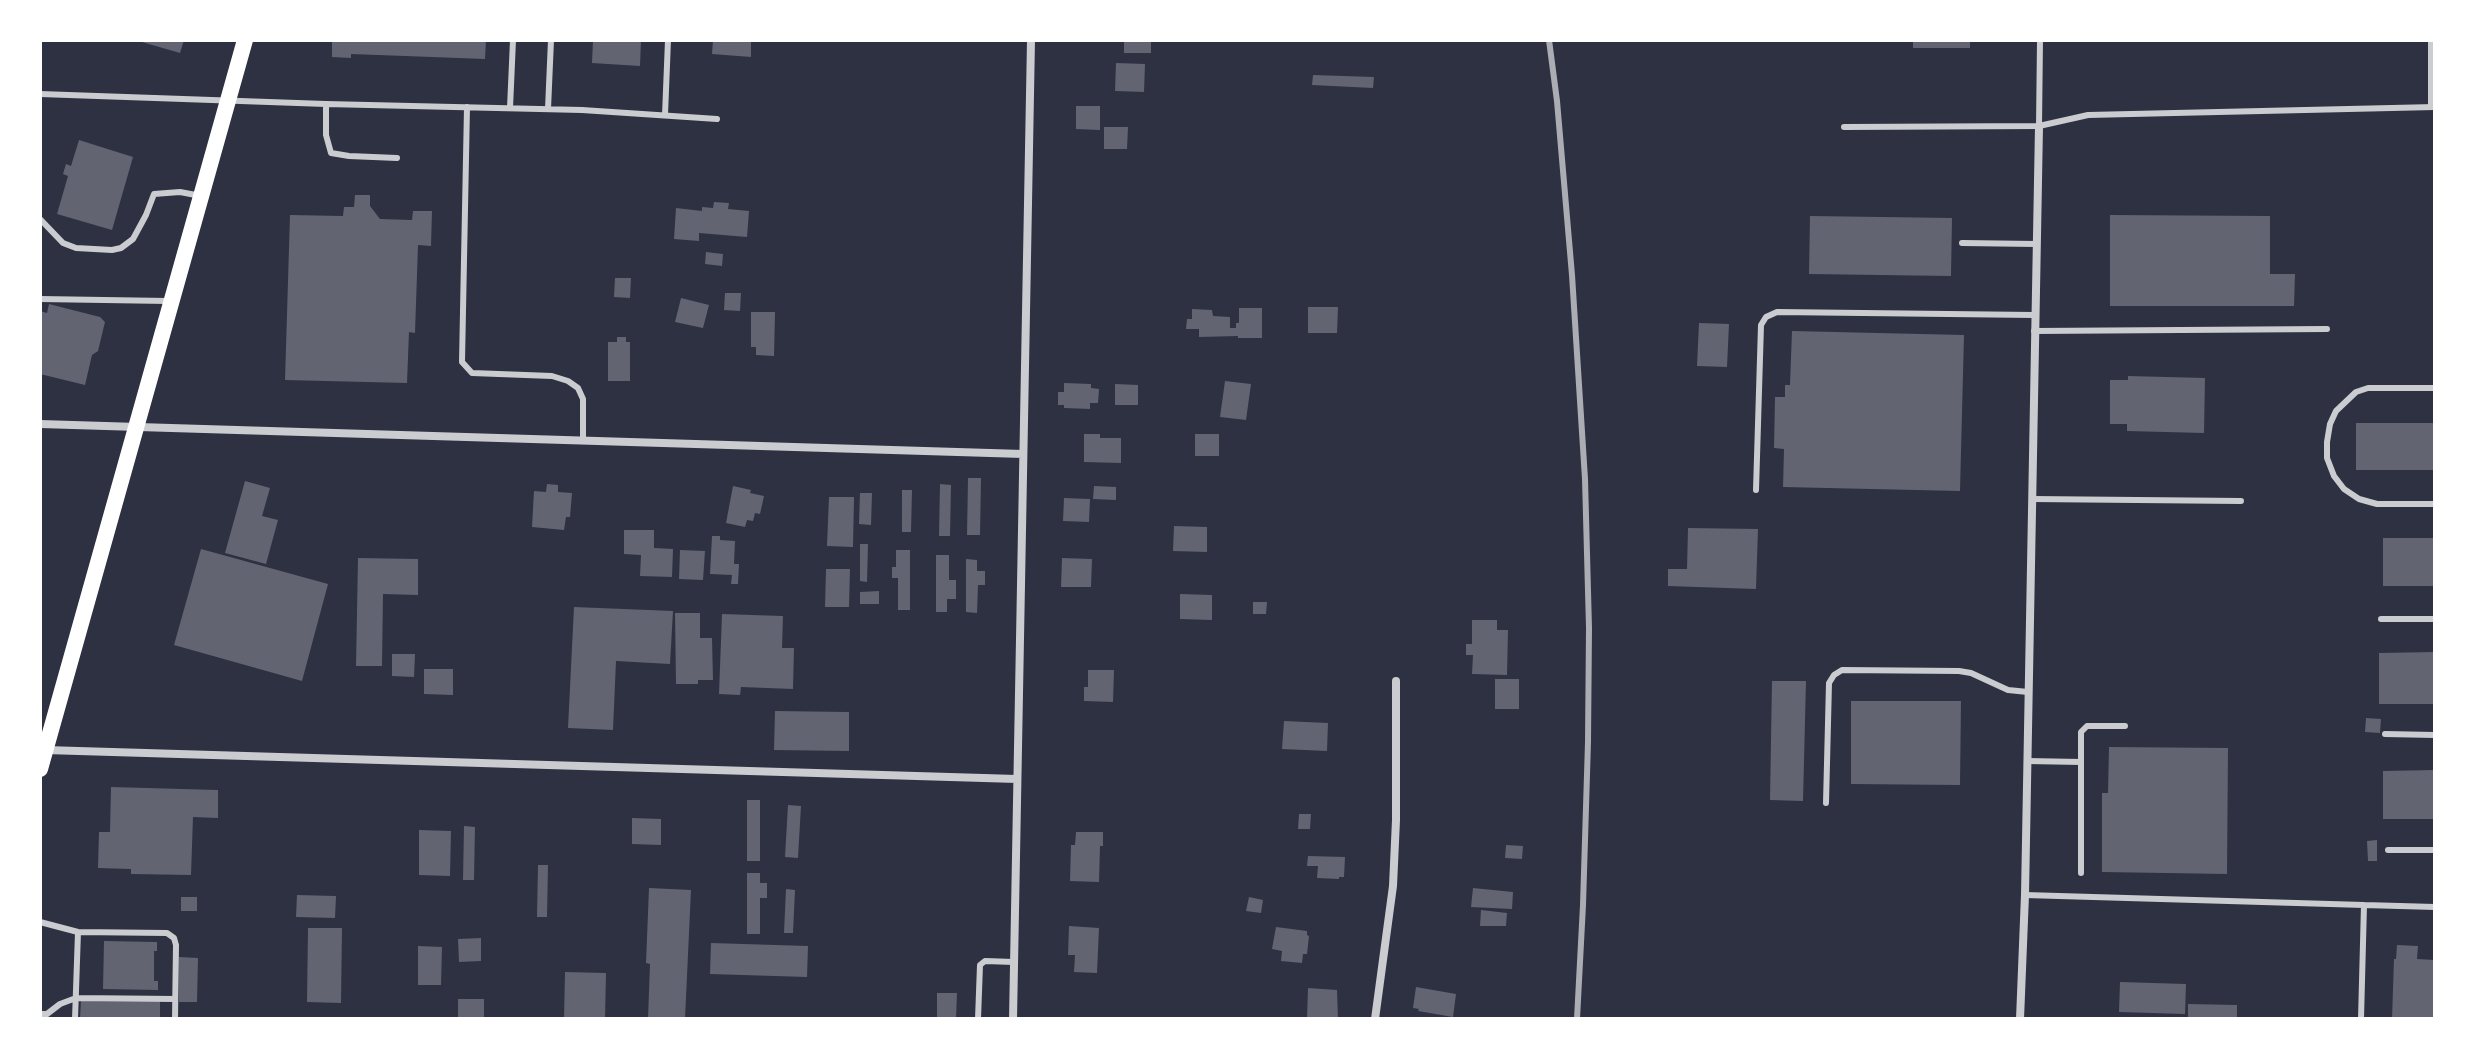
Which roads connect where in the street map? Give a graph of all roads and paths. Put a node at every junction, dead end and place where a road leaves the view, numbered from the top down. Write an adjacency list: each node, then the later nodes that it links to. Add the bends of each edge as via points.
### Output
1 (245, 40): 9 (main road)
2 (513, 40): 13 (lane)
3 (551, 40): 14 (lane)
4 (668, 40): 15 (lane)
5 (1031, 40): 33 (street)
6 (2040, 40): 17 (lane)
7 (2431, 40): 12 (lane)
8 (40, 94): 9 (lane)
9 (227, 101): 10 (lane); 20 (main road)
10 (326, 104): 11 (lane); 19 (lane, via 331,153)
11 (467, 107): 13 (lane); 32 (lane, via 462,362 472,373 568,381 583,399)
12 (2433, 107): 17 (lane, via 2101,115)
13 (510, 108): 14 (lane)
14 (548, 109): 15 (lane)
15 (665, 115): 16 (lane)
16 (717, 119)
17 (2039, 126): 18 (lane); 23 (street)
18 (1844, 127)
19 (397, 158)
20 (201, 196): 21 (lane, via 154,194 133,239 112,250 63,243); 25 (main road)
21 (40, 219)
22 (1962, 243): 23 (lane)
23 (2036, 244): 26 (street)
24 (40, 299): 25 (lane)
25 (171, 301): 31 (main road)
26 (2034, 315): 28 (street); 34 (lane, via 1777,312 1766,317 1761,325)
27 (2327, 329): 28 (lane)
28 (2034, 331): 35 (street)
29 (2435, 388): 37 (lane, via 2356,392 2330,424 2327,458 2344,489 2359,499)
30 (40, 424): 31 (street)
31 (136, 427): 32 (street); 45 (main road)
32 (583, 440): 33 (street)
33 (1023, 454): 49 (street)
34 (1756, 490)
35 (2032, 499): 36 (lane); 41 (street)
36 (2241, 501)
37 (2435, 504)
38 (2381, 619): 39 (lane)
39 (2435, 619)
40 (1396, 681): 67 (street, via 1393,886)
41 (2028, 692): 46 (street); 50 (lane, via 1959,671 1842,670 1829,683)
42 (2125, 726): 47 (lane, via 2083,728)
43 (2385, 734): 44 (lane)
44 (2435, 735)
45 (43, 750): 48 (main road); 49 (street)
46 (2027, 761): 47 (lane); 54 (street)
47 (2081, 762): 53 (lane)
48 (40, 769)
49 (1017, 779): 59 (street)
50 (1826, 803)
51 (2388, 850): 52 (lane)
52 (2435, 850)
53 (2081, 873)
54 (2025, 895): 55 (lane); 68 (street)
55 (2364, 905): 56 (lane); 69 (lane)
56 (2435, 907)
57 (40, 922): 58 (lane)
58 (78, 932): 60 (lane); 61 (lane, via 167,933 176,945)
59 (1014, 962): 65 (lane, via 980,965); 66 (street)
60 (76, 998): 61 (lane); 62 (lane); 63 (lane)
61 (175, 999): 64 (lane)
62 (40, 1014)
63 (75, 1019)
64 (175, 1019)
65 (978, 1019)
66 (1013, 1019)
67 (1375, 1019)
68 (2020, 1019)
69 (2361, 1019)

